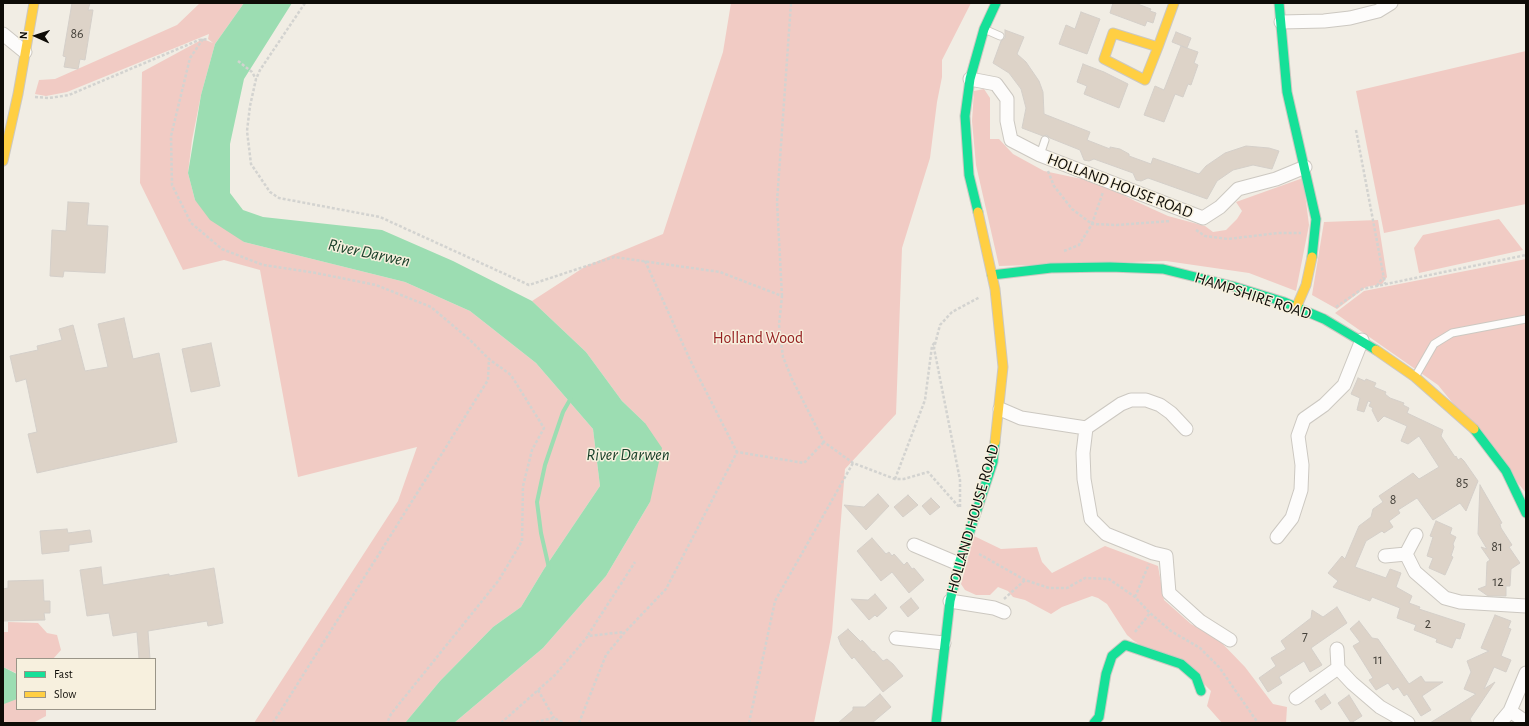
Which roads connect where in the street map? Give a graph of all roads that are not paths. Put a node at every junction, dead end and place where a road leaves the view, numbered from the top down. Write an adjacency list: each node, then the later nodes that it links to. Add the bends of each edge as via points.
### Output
1 (34, 3): 11 (street)
2 (996, 3): 7 (street, HOLLAND HOUSE ROAD)
3 (1174, 3): 10 (street)
4 (1279, 3): 6 (street)
5 (1391, 3): 6 (street, via 1378,11 1350,18)
6 (1281, 22): 16 (street, via 1287,92)
7 (984, 29): 9 (lane); 12 (street, HOLLAND HOUSE ROAD)
8 (3, 34): 11 (street)
9 (1000, 36)
10 (1158, 47): 10 (street, via 1145,80 1104,59 1113,33)
11 (25, 52): 15 (street)
12 (970, 79): 14 (street, HOLLAND HOUSE ROAD, via 996,84 1007,99 1007,121 1011,140); 17 (street, HOLLAND HOUSE ROAD, via 966,116 969,175)
13 (1045, 140): 14 (lane)
14 (1040, 155): 16 (street, HOLLAND HOUSE ROAD, via 1203,218 1238,189 1276,180)
15 (3, 161)
16 (1305, 167): 18 (street, via 1315,212 1315,234 1306,285)
17 (992, 275): 18 (street, HAMPSHIRE ROAD, via 1110,266 1163,269 1232,286); 22 (street, HOLLAND HOUSE ROAD, via 1003,367)
18 (1296, 308): 20 (street, HAMPSHIRE ROAD, via 1324,318)
19 (1526, 319): 21 (lane, via 1452,333 1434,344)
20 (1362, 340): 21 (street, HAMPSHIRE ROAD); 28 (street, via 1344,385 1324,405 1304,419 1298,436 1302,465 1301,490 1292,518)
21 (1415, 377): 25 (street, HAMPSHIRE ROAD, via 1472,428)
22 (1000, 409): 23 (street, via 1021,418); 32 (street, HOLLAND HOUSE ROAD, via 993,462)
23 (1086, 428): 24 (street, via 1121,404 1131,400 1146,400 1160,405); 37 (street, via 1083,453 1084,479 1091,519 1106,534 1153,554 1166,556 1169,593 1200,621)
24 (1186, 429)
25 (1522, 493): 26 (street, HAMPSHIRE ROAD)
26 (1526, 513)
27 (1416, 535): 30 (street)
28 (1277, 537)
29 (914, 545): 32 (street)
30 (1406, 554): 31 (street); 34 (street, via 1416,572 1446,598 1460,602)
31 (1385, 556)
32 (959, 564): 33 (street, HOLLAND HOUSE ROAD)
33 (950, 601): 35 (street); 38 (street, HOLLAND HOUSE ROAD)
34 (1526, 606)
35 (999, 610)
36 (896, 638): 38 (street)
37 (1230, 640)
38 (944, 644): 46 (street, HOLLAND HOUSE ROAD)
39 (1336, 650): 40 (street)
40 (1338, 668): 43 (street); 48 (street, via 1352,684 1380,707)
41 (1526, 673): 44 (street)
42 (1201, 691): 47 (street, via 1196,677 1182,664 1125,645 1112,656 1106,674 1099,717)
43 (1296, 698)
44 (1510, 711): 45 (street); 49 (street)
45 (1526, 722)
46 (936, 723)
47 (1094, 723)
48 (1408, 723)
49 (1500, 723)

